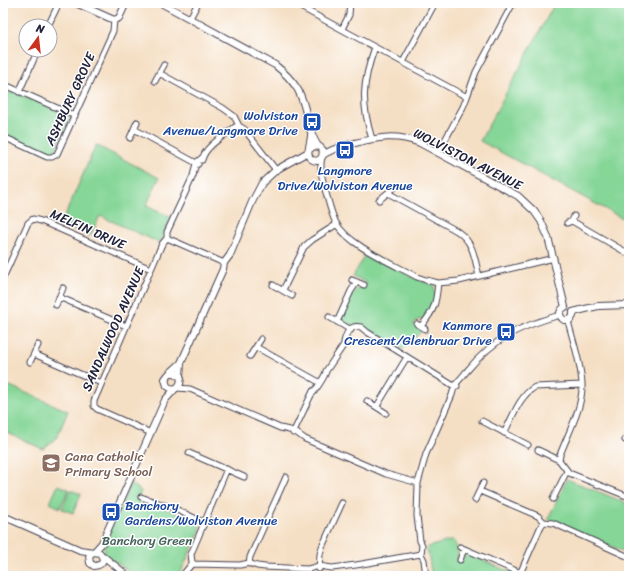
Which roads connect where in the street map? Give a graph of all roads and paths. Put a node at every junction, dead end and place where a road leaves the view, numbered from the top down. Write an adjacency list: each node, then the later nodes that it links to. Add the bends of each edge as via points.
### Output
1 (59, 3): 10 (street)
2 (76, 3): 12 (street)
3 (126, 3): 12 (street, via 119,18)
4 (161, 3): 11 (street)
5 (198, 3): 11 (street)
6 (294, 3): 13 (street)
7 (350, 3): 13 (street, via 349,15)
8 (435, 3): 16 (street)
9 (513, 3): 22 (street, via 476,72)
10 (52, 18)
11 (190, 18): 27 (street, via 284,72 298,91)
12 (114, 20): 23 (street, ASHBURY GROVE, via 113,31)
13 (342, 29): 14 (street)
14 (375, 47): 16 (street); 30 (street, via 368,68 364,100)
15 (34, 58): 21 (street)
16 (403, 62): 22 (street)
17 (164, 65): 18 (street)
18 (159, 73): 19 (street); 25 (street, via 223,108 234,116)
19 (155, 81)
20 (3, 84): 21 (street)
21 (19, 92): 23 (street)
22 (467, 97): 34 (street)
23 (75, 116): 29 (street, ASHBURY GROVE, via 57,154 52,157)
24 (137, 122): 26 (street)
25 (239, 126): 38 (street, SANDALWOOD AVENUE, via 213,144); 39 (street)
26 (134, 130): 28 (street); 38 (street)
27 (311, 134): 31 (street); 33 (street)
28 (130, 138)
29 (3, 139)
30 (372, 139): 32 (street, WOLVISTON AVENUE); 34 (street, WOLVISTON AVENUE, via 408,139)
31 (319, 146): 32 (street, WOLVISTON AVENUE); 33 (street, via 314,146); 35 (street, via 323,150)
32 (335, 148): 35 (street, WOLVISTON AVENUE)
33 (309, 151): 36 (street); 37 (street, via 308,156)
34 (438, 153): 48 (street, WOLVISTON AVENUE, via 526,202 538,215)
35 (323, 156): 37 (street, via 317,161); 40 (street)
36 (297, 158): 37 (street); 39 (street)
37 (312, 160): 40 (street)
38 (197, 164): 46 (street, SANDALWOOD AVENUE, via 197,170 170,227)
39 (276, 170): 49 (street, via 257,190 228,258)
40 (321, 172): 45 (street)
41 (395, 187): 42 (street)
42 (388, 193): 43 (street); 51 (street, via 466,237)
43 (379, 200)
44 (574, 216): 47 (street, via 569,222)
45 (336, 224): 53 (street, via 346,236 365,249 418,277); 57 (street, via 304,247)
46 (168, 238): 49 (street); 50 (street, SANDALWOOD AVENUE, via 163,242)
47 (629, 254)
48 (554, 258): 51 (street); 62 (street, WOLVISTON AVENUE)
49 (223, 262): 78 (street, via 223,269)
50 (151, 269): 52 (street, MELFIN DRIVE, via 33,219 28,222); 68 (street, SANDALWOOD AVENUE)
51 (479, 276): 53 (street)
52 (3, 278)
53 (438, 283): 69 (street, via 435,307)
54 (274, 285): 57 (street)
55 (364, 285): 67 (street, via 355,281)
56 (63, 288): 59 (street)
57 (283, 290): 58 (street)
58 (292, 296)
59 (59, 297): 60 (street); 68 (street)
60 (56, 305)
61 (629, 305): 63 (street, via 604,306)
62 (565, 308): 63 (street); 64 (street)
63 (573, 312): 66 (street, via 572,318)
64 (560, 315): 66 (street); 84 (street, via 531,323 500,340 484,353)
65 (329, 317): 67 (street)
66 (568, 321): 85 (street)
67 (337, 322): 70 (street)
68 (126, 326): 82 (street, SANDALWOOD AVENUE)
69 (421, 326)
70 (350, 330): 76 (street, via 359,329 367,332); 81 (street, via 326,375)
71 (261, 338): 73 (street)
72 (38, 345): 74 (street)
73 (256, 347): 75 (street); 81 (street)
74 (34, 354): 77 (street); 82 (street)
75 (250, 356)
76 (407, 357): 84 (street); 90 (street)
77 (30, 362)
78 (181, 363): 79 (street); 80 (street)
79 (170, 374): 80 (street, via 176,373); 83 (street, via 166,377)
80 (180, 377): 86 (street, via 181,382); 87 (street)
81 (318, 381): 94 (street, via 316,390)
82 (101, 383): 93 (street, SANDALWOOD AVENUE, via 94,401 95,407)
83 (166, 384): 86 (street, via 169,388); 88 (street)
84 (456, 385): 106 (street, via 455,394 452,395 426,454)
85 (582, 385): 96 (street, via 534,387 523,397); 101 (street, via 580,401)
86 (177, 388): 87 (street); 88 (street)
87 (190, 389): 94 (street, via 287,433)
88 (165, 400): 93 (street)
89 (367, 401): 90 (street)
90 (377, 406): 91 (street)
91 (386, 413)
92 (482, 421): 96 (street)
93 (151, 432): 117 (street)
94 (294, 432): 106 (street, via 298,437 386,474)
95 (629, 432): 97 (street)
96 (504, 433): 98 (street)
97 (625, 440)
98 (528, 445)
99 (538, 450): 101 (street)
100 (189, 453): 102 (street)
101 (559, 460): 103 (street)
102 (227, 469): 104 (street); 116 (street)
103 (567, 471): 110 (street); 111 (street)
104 (244, 476)
105 (286, 477): 126 (street)
106 (418, 483): 120 (street)
107 (483, 483): 108 (street)
108 (480, 491): 112 (street); 115 (street, via 538,516)
109 (142, 496): 116 (street)
110 (629, 497)
111 (553, 499)
112 (475, 500)
113 (342, 502): 129 (street, via 322,547)
114 (3, 516): 118 (street)
115 (544, 522): 122 (street, via 553,523); 131 (street)
116 (205, 523): 125 (street, via 193,551)
117 (102, 543): 119 (street); 121 (street)
118 (80, 550): 119 (street); 124 (street)
119 (93, 552): 121 (street); 124 (street, via 89,556)
120 (420, 554): 129 (street, via 326,570); 133 (street)
121 (102, 555): 127 (street, via 103,561); 128 (street)
122 (629, 557)
123 (460, 560): 131 (street, via 462,548)
124 (89, 561): 127 (street, via 94,566)
125 (194, 562): 126 (street, via 240,567); 130 (street)
126 (250, 564): 129 (street, via 259,568 312,571)
127 (99, 565): 128 (street)
128 (116, 567): 132 (street)
129 (319, 568)
130 (183, 575)
131 (520, 575)
132 (128, 576)
133 (426, 576)

